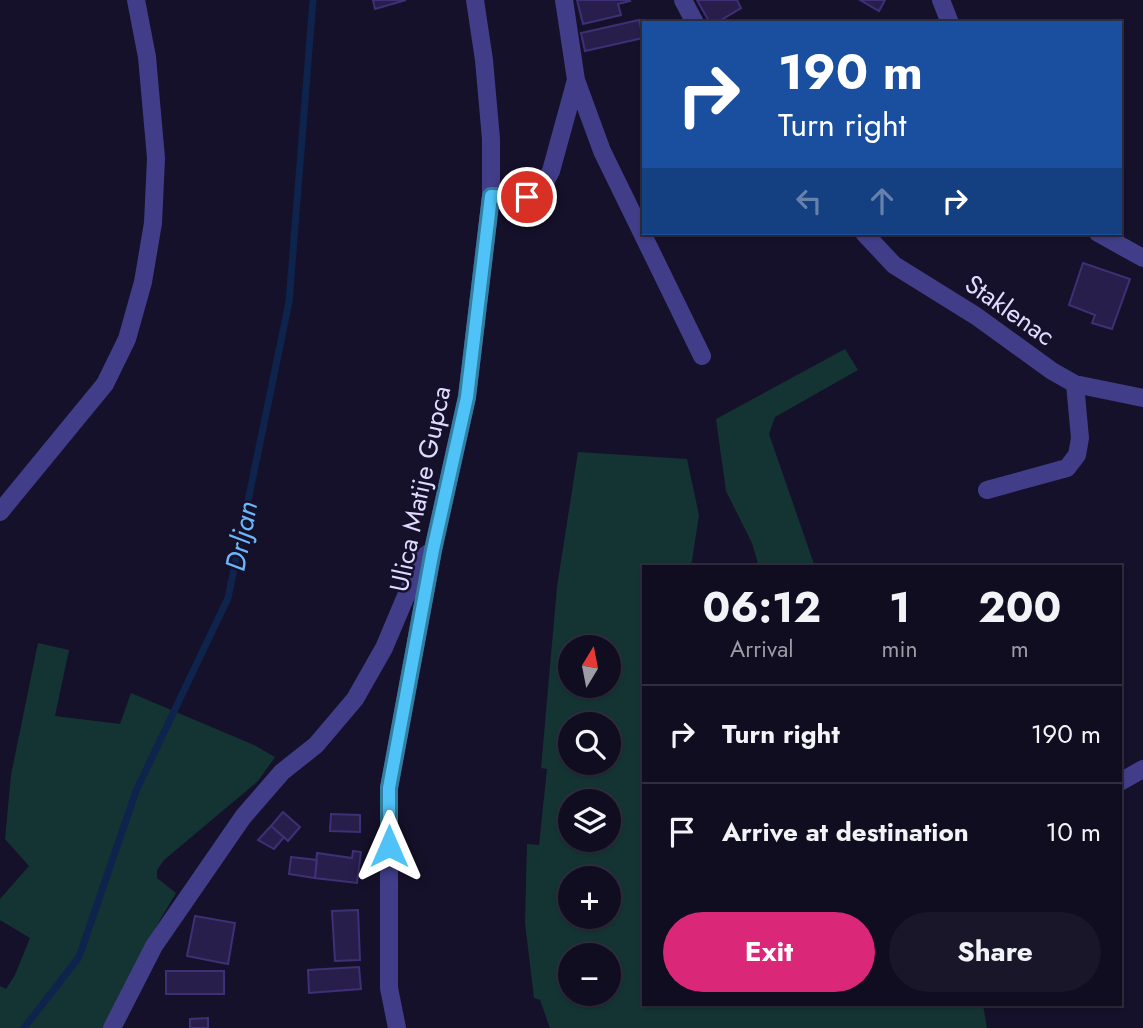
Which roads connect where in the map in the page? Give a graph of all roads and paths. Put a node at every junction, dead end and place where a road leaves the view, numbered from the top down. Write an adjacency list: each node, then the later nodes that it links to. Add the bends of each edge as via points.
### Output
1 (136, 0): 19 (street, via 147,57 156,158 153,223 143,282 127,339 105,384)
2 (475, 0): 9 (street, Ulica Matije Gupca, via 491,139)
3 (564, 0): 8 (street)
4 (683, 0): 6 (street)
5 (941, 0): 7 (street)
6 (694, 21)
7 (949, 21)
8 (576, 80): 9 (street, via 542,188 527,197); 10 (street, via 602,151)
9 (491, 196): 20 (street, Ulica Matije Gupca, via 467,397)
10 (642, 233)
11 (643, 235): 15 (street)
12 (866, 235): 16 (street, Staklenac, via 894,265)
13 (1102, 235): 14 (street)
14 (1143, 258)
15 (702, 356)
16 (1075, 384): 17 (street, Staklenac); 18 (street, via 1080,438 1077,455 1067,468)
17 (1143, 398)
18 (987, 490)
19 (0, 512)
20 (433, 550): 23 (street, via 422,558 384,648 355,699 243,817 154,946); 24 (street, Ulica Matije Gupca, via 389,788 389,988)
21 (1143, 769): 22 (street)
22 (1122, 781)
23 (112, 1028)
24 (397, 1028)

